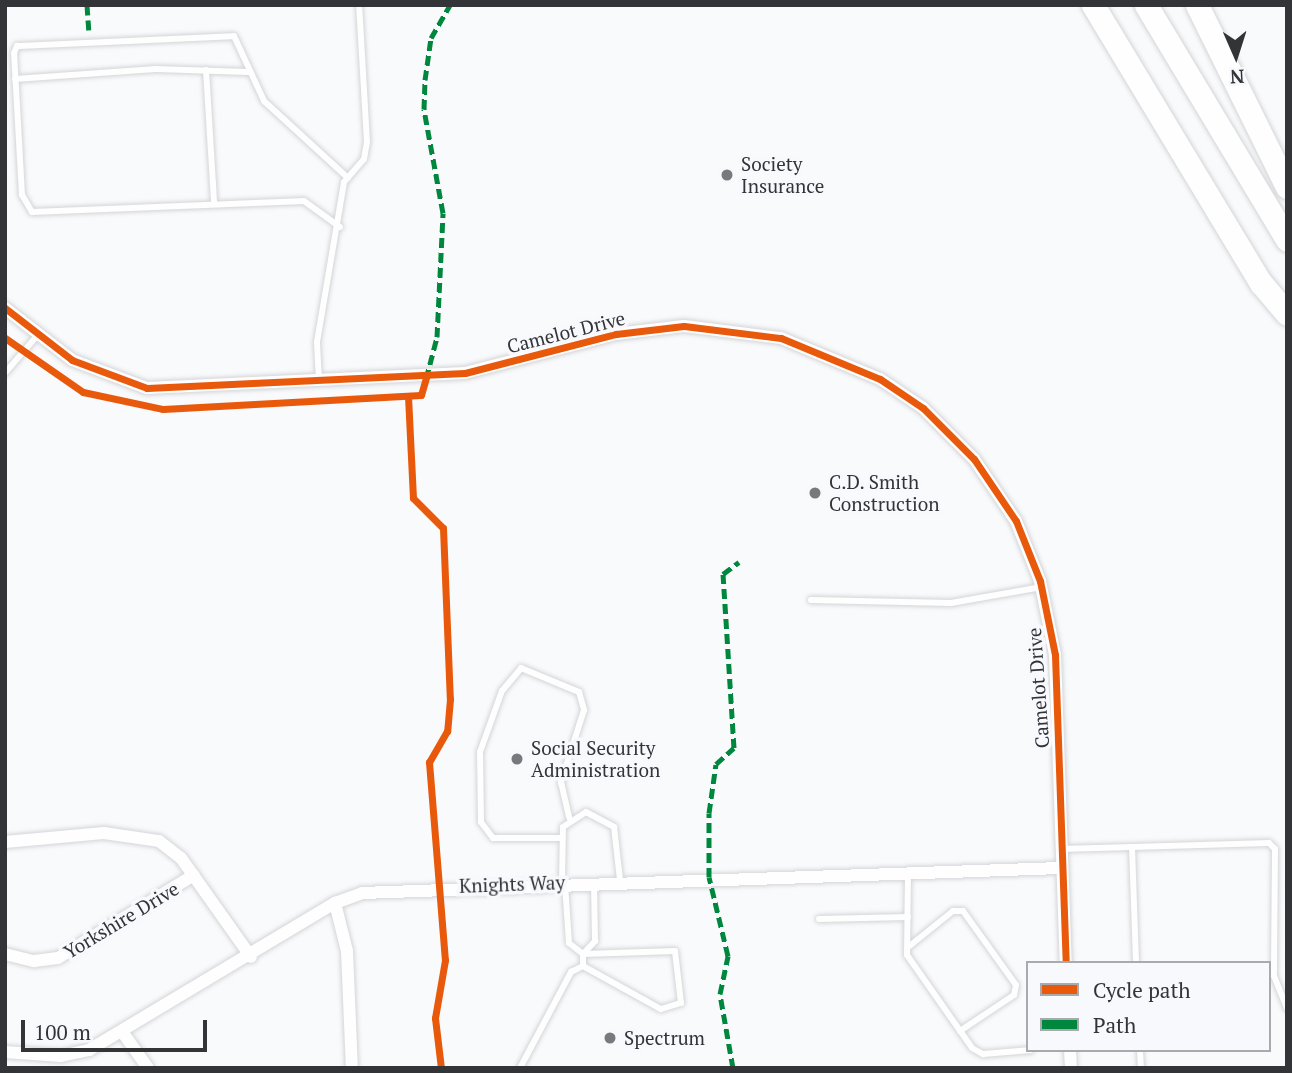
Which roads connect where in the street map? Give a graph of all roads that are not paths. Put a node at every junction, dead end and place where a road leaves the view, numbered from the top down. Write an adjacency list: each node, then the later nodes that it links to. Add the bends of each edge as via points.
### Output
1 (359, 5): 10 (lane, via 366,142 364,159)
2 (1081, 5): 9 (highway)
3 (1093, 5): 9 (highway)
4 (1146, 5): 14 (highway)
5 (1197, 5): 11 (highway)
6 (206, 70): 7 (lane); 8 (lane); 12 (lane)
7 (248, 72): 8 (lane, via 234,36 216,34 17,46); 10 (lane, via 291,130)
8 (15, 79): 12 (lane, via 25,208)
9 (1193, 171): 16 (highway)
10 (348, 178): 13 (lane)
11 (1287, 187)
12 (214, 202): 13 (lane, via 304,201)
13 (340, 227): 19 (lane, via 317,342)
14 (1287, 240)
15 (5, 309): 17 (street, Camelot Drive)
16 (1287, 314)
17 (36, 338): 18 (lane); 19 (street, Camelot Drive, via 109,379 147,388)
18 (5, 373)
19 (319, 383): 20 (street, Camelot Drive, via 465,373 657,328 725,327 781,338 880,379 952,436 1016,521)
20 (1042, 587): 21 (lane, via 951,603); 26 (street, Camelot Drive, via 1055,655)
21 (811, 600)
22 (569, 818): 23 (lane); 23 (lane, via 561,782 582,718 579,692 521,668 502,691 480,752 481,822 493,838); 30 (lane, via 593,812 612,823)
23 (560, 838): 32 (lane)
24 (5, 842): 29 (street, via 104,833 159,841)
25 (1132, 847): 26 (lane); 41 (lane); 43 (lane, via 1269,843 1275,849 1274,976)
26 (1061, 849): 27 (street, Camelot Drive)
27 (1062, 868): 28 (street, Knights Way); 40 (street, Camelot Drive)
28 (908, 872): 30 (street, Knights Way); 34 (lane)
29 (194, 875): 37 (street, Yorkshire Drive, via 58,958 34,961); 39 (street)
30 (620, 880): 31 (street, Knights Way)
31 (594, 881): 32 (street, Knights Way); 38 (lane, via 595,941)
32 (563, 882): 33 (street, Knights Way, via 384,889); 38 (lane, via 569,943)
33 (335, 903): 39 (street, Knights Way); 49 (street, via 347,951)
34 (908, 917): 35 (lane); 36 (lane)
35 (819, 919)
36 (907, 948): 44 (lane); 44 (lane, via 953,911 963,911 1016,985 1014,995)
37 (5, 954)
38 (583, 954): 42 (lane); 42 (lane, via 675,951 681,1003 661,1009)
39 (251, 957): 45 (street, Knights Way)
40 (1066, 961)
41 (1136, 961)
42 (583, 965): 50 (lane, via 571,972)
43 (1287, 1008)
44 (960, 1031): 46 (lane, via 983,1054)
45 (123, 1033): 47 (street, Knights Way, via 61,1056); 48 (street)
46 (1026, 1050)
47 (12, 1058)
48 (148, 1068)
49 (352, 1068)
50 (520, 1068)

